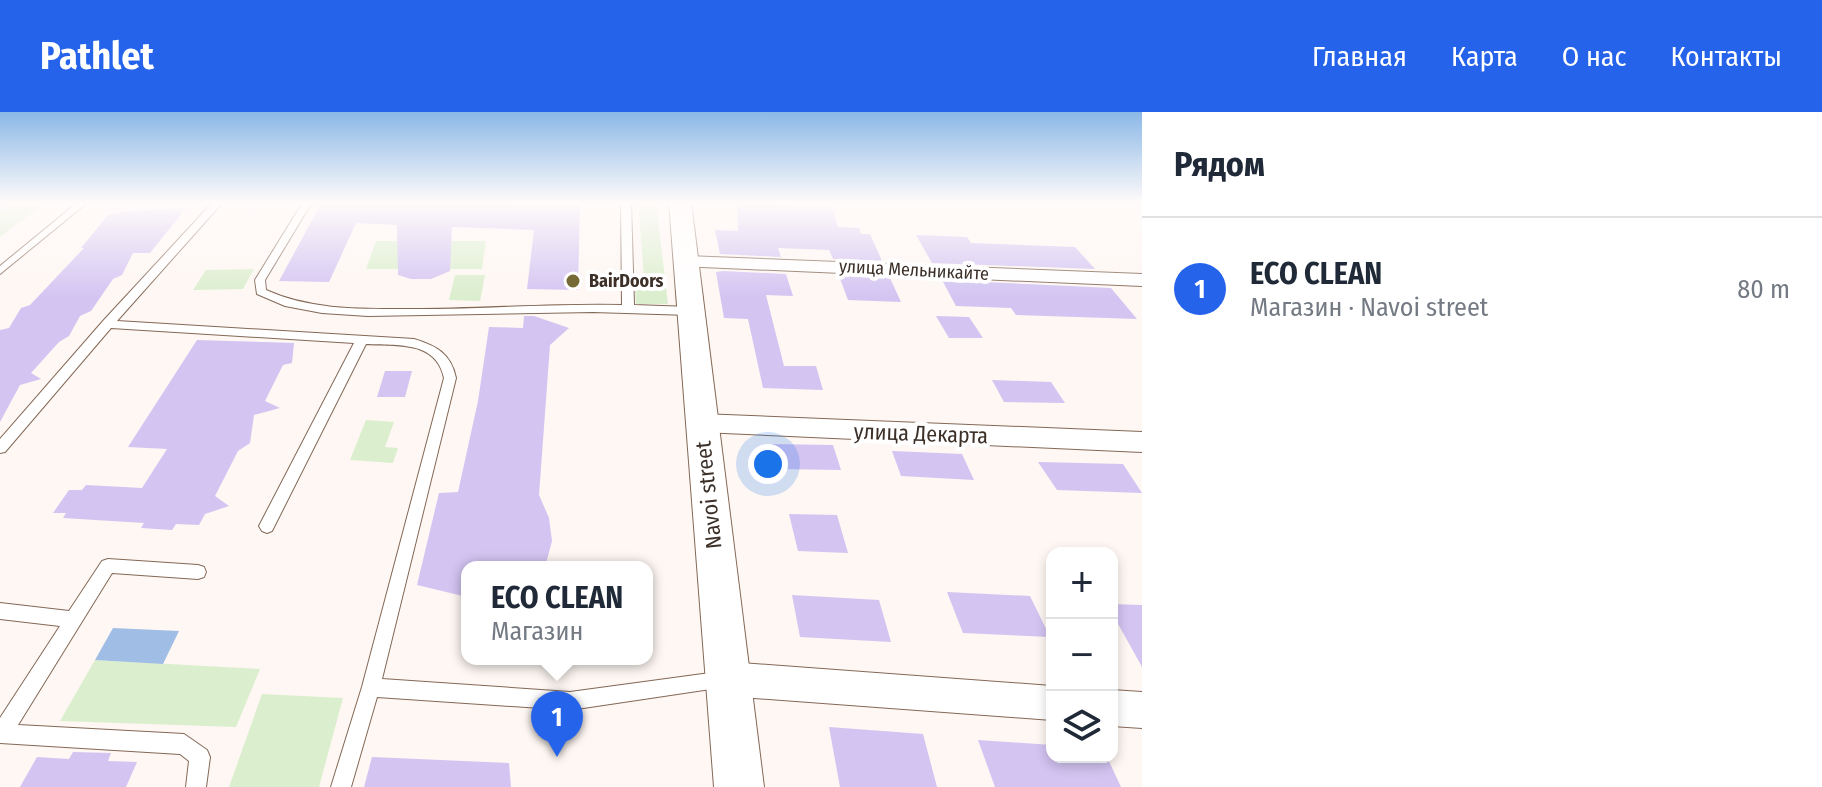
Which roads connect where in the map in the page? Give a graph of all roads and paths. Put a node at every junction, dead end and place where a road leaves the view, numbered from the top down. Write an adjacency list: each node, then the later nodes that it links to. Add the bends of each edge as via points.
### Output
1 (46, 234): 7 (lane)
2 (190, 234): 11 (lane)
3 (289, 234): 9 (lane, via 260,280 261,292 271,301 341,312)
4 (627, 234): 9 (lane)
5 (683, 234): 6 (street, Navoi street)
6 (686, 262): 8 (street, улица Мельникайте); 10 (street, Navoi street)
7 (0, 271)
8 (1142, 280)
9 (628, 309): 10 (lane)
10 (690, 311): 13 (street, Navoi street)
11 (107, 324): 12 (lane); 15 (lane)
12 (362, 339): 16 (lane); 21 (lane, via 414,343 438,351 447,361 450,378)
13 (701, 423): 14 (street, улица Декарта); 20 (street, Navoi street)
14 (1142, 442)
15 (0, 448)
16 (267, 526)
17 (198, 572): 19 (lane, via 108,566)
18 (0, 611): 19 (lane)
19 (73, 620): 25 (lane)
20 (728, 679): 21 (lane, via 570,701); 22 (street); 28 (street, Navoi street)
21 (371, 687): 27 (lane)
22 (1046, 703)
23 (1118, 708): 24 (street)
24 (1142, 710)
25 (1, 735): 26 (lane, via 184,744 200,757)
26 (196, 787)
27 (341, 787)
28 (739, 787)

